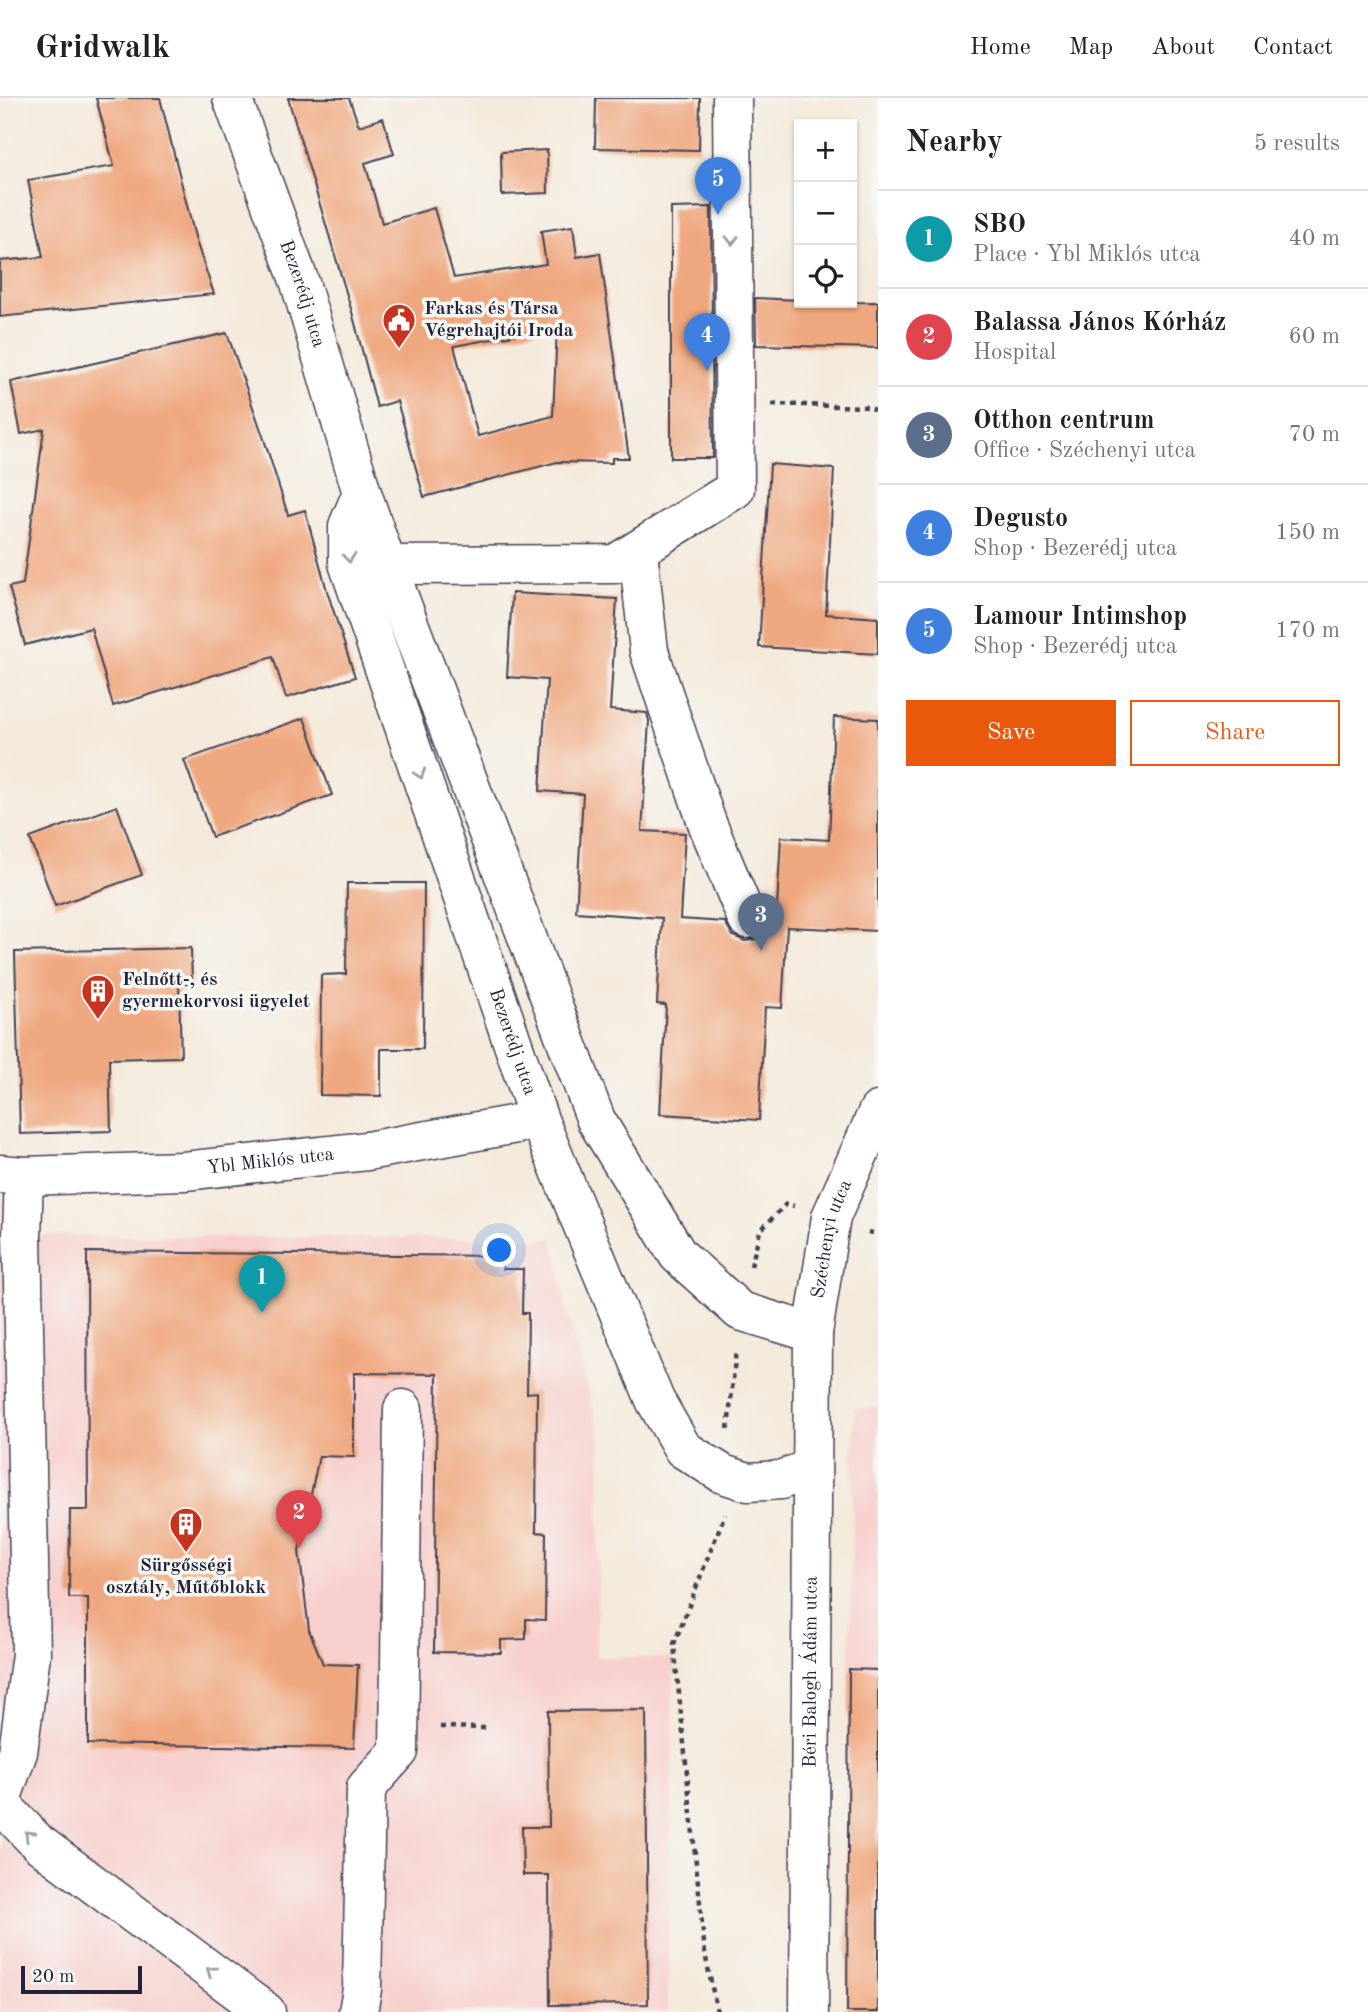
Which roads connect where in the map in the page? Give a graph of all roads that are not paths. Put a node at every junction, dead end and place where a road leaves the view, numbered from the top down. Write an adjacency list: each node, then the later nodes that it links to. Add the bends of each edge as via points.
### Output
1 (232, 98): 3 (street, Bezerédj utca, via 300,283)
2 (732, 98): 4 (street, one-way to 4, via 735,489)
3 (362, 493): 5 (street, Bezerédj utca); 8 (street, Bezerédj utca, one-way to 8, via 348,526 348,563)
4 (638, 552): 5 (street, via 615,564); 6 (street, via 649,651 707,823)
5 (387, 565): 12 (street, Bezerédj utca, via 596,1120 678,1255 740,1311)
6 (747, 919)
7 (878, 1111): 11 (street, Széchenyi utca)
8 (539, 1120): 9 (street, Ybl Miklós utca, via 368,1152 184,1171); 14 (street, Bezerédj utca, via 655,1400 683,1450 723,1474 748,1482 781,1480)
9 (12, 1175): 15 (street, via 22,1250 31,1654 18,1752)
10 (878, 1186): 11 (street, via 865,1189)
11 (831, 1217): 12 (street, Széchenyi utca)
12 (813, 1333): 14 (street, Béri Balogh Ádám utca)
13 (403, 1409): 17 (street, via 400,1751 366,1788)
14 (811, 1468): 18 (street, Béri Balogh Ádám utca)
15 (0, 1803): 16 (street, one-way to 15, via 37,1843)
16 (266, 2012)
17 (358, 2012)
18 (809, 2012)

